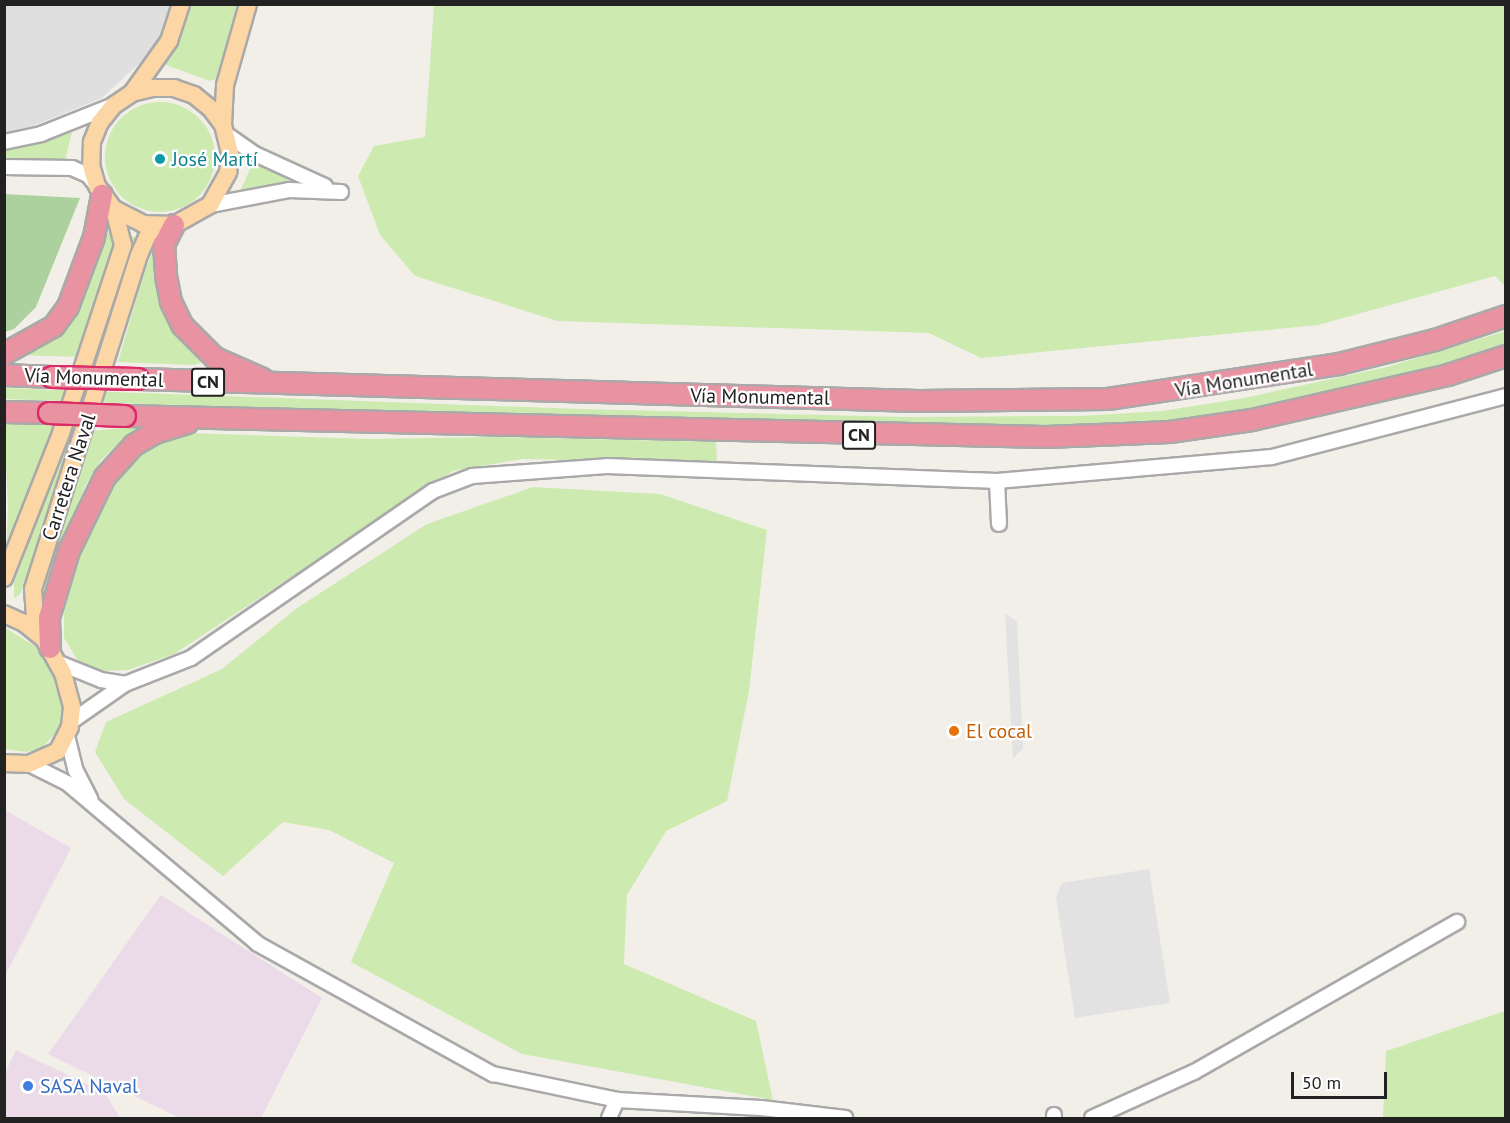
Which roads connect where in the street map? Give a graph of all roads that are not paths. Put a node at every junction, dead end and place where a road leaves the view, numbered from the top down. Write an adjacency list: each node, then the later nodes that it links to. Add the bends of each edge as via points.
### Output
1 (181, 4): 3 (main road, via 169,41)
2 (248, 4): 5 (main road, via 225,85)
3 (132, 93): 4 (main road); 5 (main road, via 163,88 194,95 210,108)
4 (114, 105): 6 (street, via 41,134); 8 (main road, via 100,122 92,142 91,165)
5 (224, 129): 9 (main road, via 228,172); 9 (street, via 298,177 341,192 289,190)
6 (4, 142)
7 (4, 167): 8 (street, via 72,168 88,175)
8 (104, 197): 10 (main road, via 128,218); 12 (highway, via 68,307 54,326); 21 (main road, Carretera Naval, via 123,245 61,433)
9 (210, 205): 10 (main road)
10 (166, 225): 15 (highway, via 164,245 171,302 182,325 215,358); 23 (main road, Carretera Naval, via 149,233 139,255 33,589)
11 (1506, 316): 15 (highway, Vía Monumental / CN, via 1339,364 1108,399 919,401)
12 (4, 354)
13 (1506, 356): 18 (highway, Vía Monumental / CN, via 1342,402 1170,432 919,437)
14 (4, 375): 15 (highway, Vía Monumental / CN, bridge)
15 (277, 385)
16 (1506, 396): 19 (street, via 1272,458)
17 (4, 412): 18 (highway, Vía Monumental / CN, bridge)
18 (204, 418): 24 (highway, via 155,433 134,445 105,477 69,551 49,618)
19 (997, 481): 20 (street); 25 (street, via 607,466 472,476 433,491 191,658)
20 (999, 524)
21 (4, 578)
22 (4, 614): 23 (main road)
23 (36, 631): 24 (main road)
24 (54, 655): 25 (street, via 101,680); 26 (main road, via 70,694)
25 (125, 684): 26 (street)
26 (69, 729): 28 (main road, via 50,757); 29 (street, via 75,769)
27 (6, 764): 28 (main road)
28 (28, 764): 29 (street, via 67,783)
29 (97, 811): 31 (street, via 258,944 493,1074)
30 (1457, 922): 34 (street, via 1194,1072)
31 (616, 1100): 32 (street); 33 (street, via 761,1108)
32 (609, 1119)
33 (845, 1119)
34 (1092, 1119)

